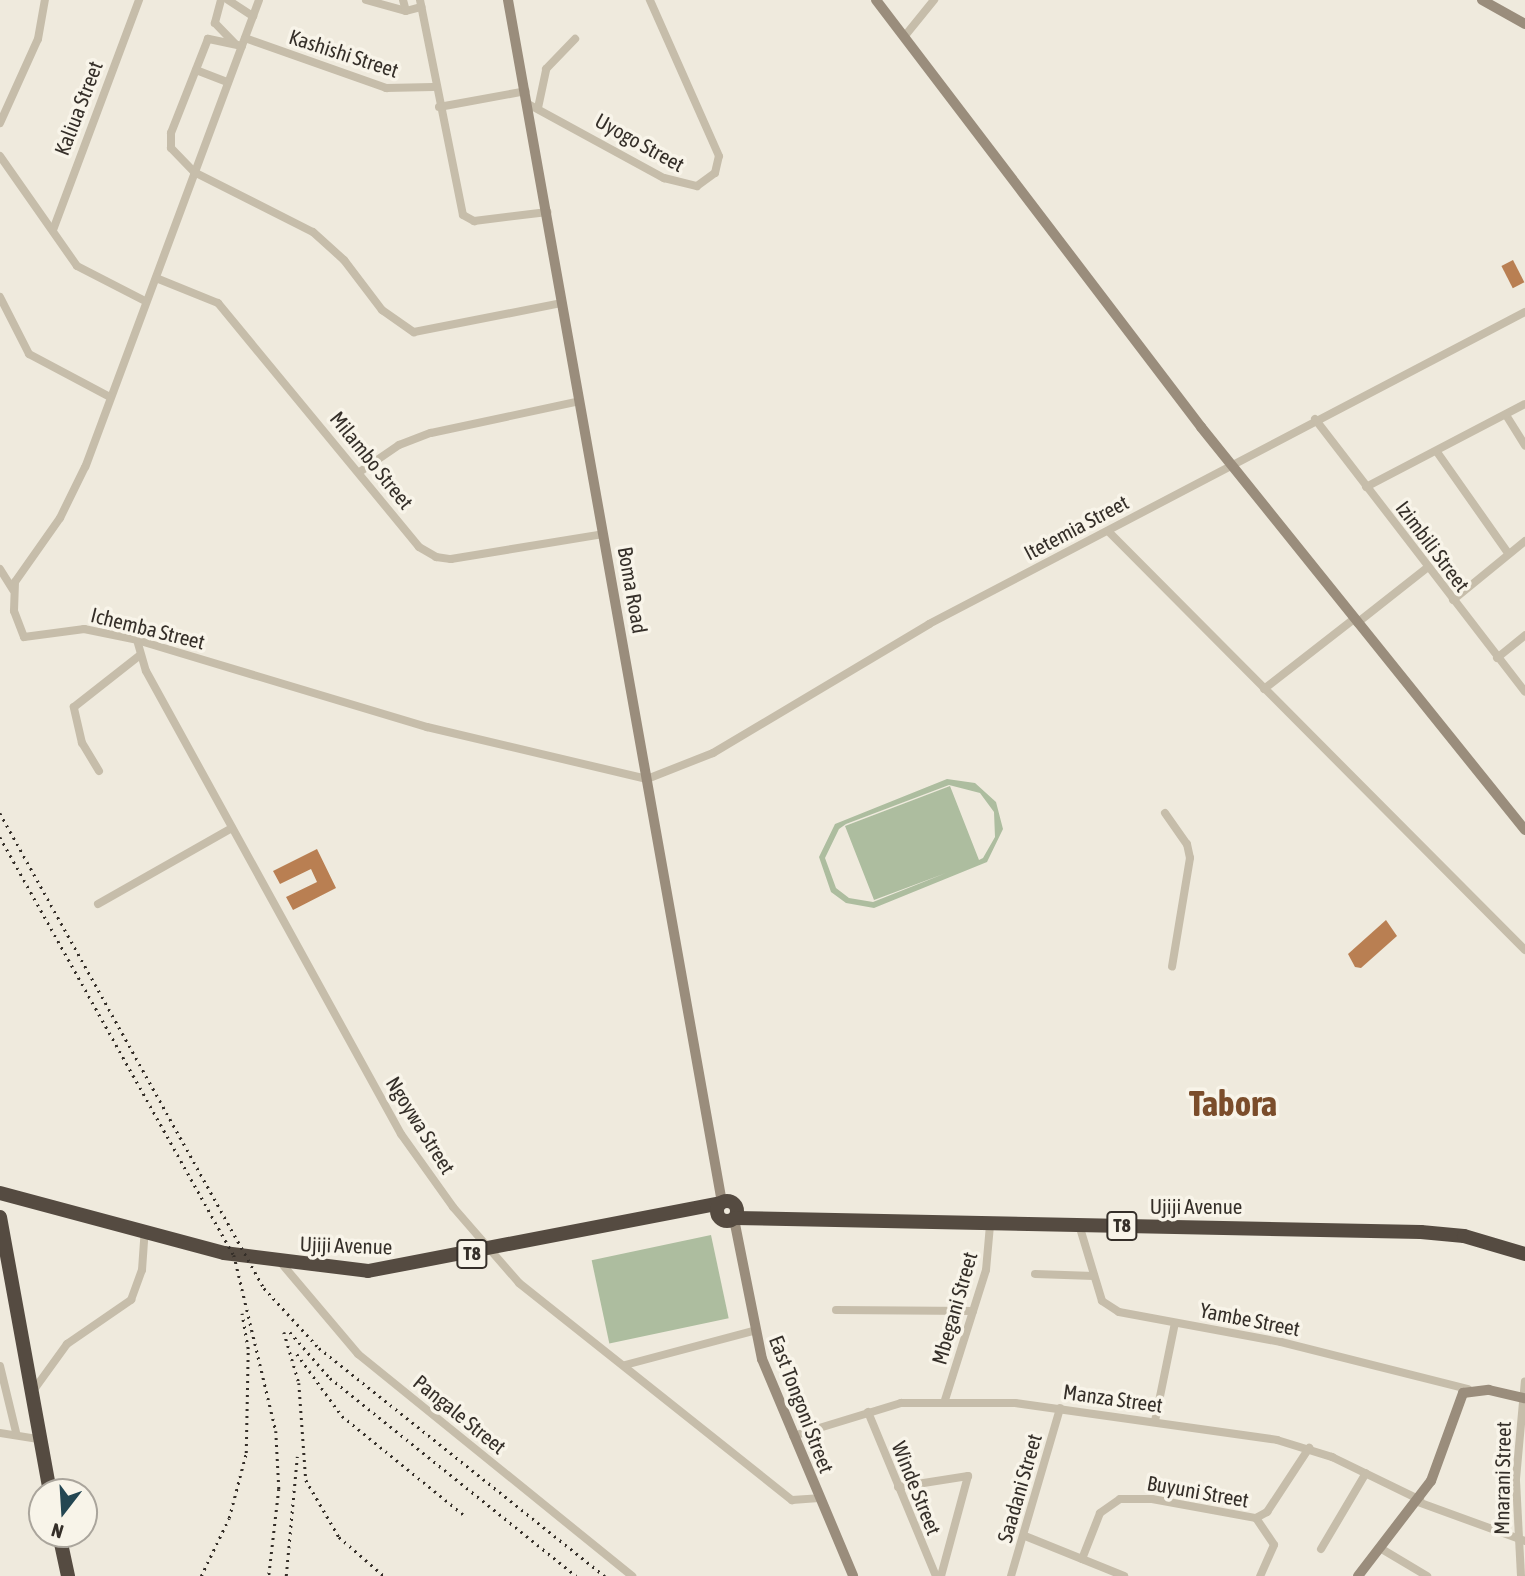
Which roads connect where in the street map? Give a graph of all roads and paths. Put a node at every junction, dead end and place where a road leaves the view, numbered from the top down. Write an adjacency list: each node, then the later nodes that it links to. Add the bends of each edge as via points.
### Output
1 (45, 0): 26 (street, via 38,39)
2 (139, 0): 30 (street, Kaliua Street)
3 (221, 0): 19 (street, via 215,23)
4 (228, 0): 15 (street)
5 (259, 0): 15 (street)
6 (366, 0): 14 (street)
7 (403, 0): 14 (street)
8 (508, 0): 23 (main road, Boma Road)
9 (650, 0): 24 (street, Uyogo Street, via 719,156 715,173 697,186 664,178)
10 (876, 0): 17 (main road)
11 (934, 0): 17 (street)
12 (1482, 0): 16 (main road)
13 (420, 4): 14 (street); 22 (street)
14 (406, 10)
15 (253, 16): 19 (street)
16 (1525, 24)
17 (904, 37): 43 (main road)
18 (575, 39): 24 (street, via 546,69)
19 (241, 43): 20 (street, via 208,39); 21 (street); 22 (street, Kashishi Street, via 386,88)
20 (196, 70): 21 (street); 28 (street, via 169,140)
21 (228, 82): 28 (street)
22 (433, 87): 25 (street)
23 (526, 91): 24 (main road, Boma Road); 25 (street)
24 (533, 106): 29 (main road, Boma Road)
25 (439, 107): 29 (street, via 467,219)
26 (0, 124)
27 (0, 156): 30 (street, via 36,214)
28 (194, 172): 31 (street); 34 (street, via 313,232 344,260 382,310 414,332)
29 (547, 212): 34 (main road, Boma Road)
30 (53, 230): 33 (street, via 86,274)
31 (156, 278): 33 (street); 44 (street, Milambo Street, via 218,303)
32 (0, 297): 36 (street, via 29,354)
33 (145, 301): 36 (street)
34 (562, 303): 37 (main road, Boma Road)
35 (1524, 315): 40 (street, Itetemia Street)
36 (108, 396): 52 (street, via 60,518)
37 (580, 401): 44 (street, via 431,433 399,445); 47 (main road, Boma Road)
38 (1525, 404): 39 (street)
39 (1506, 415): 41 (street); 42 (street)
40 (1315, 419): 43 (street, Itetemia Street); 45 (street, Izimbili Street)
41 (1525, 445)
42 (1437, 452): 45 (street); 49 (street)
43 (1232, 465): 46 (street, Itetemia Street); 54 (main road)
44 (360, 471): 47 (street, Milambo Street, via 419,547 436,557 451,559)
45 (1366, 487): 50 (street, Izimbili Street)
46 (1108, 531): 59 (street); 62 (street, Itetemia Street, via 929,624 713,753)
47 (603, 534): 62 (main road, Boma Road)
48 (1525, 541): 49 (street)
49 (1508, 553): 53 (street)
50 (1427, 568): 53 (street, Izimbili Street); 54 (street)
51 (0, 569): 52 (street)
52 (13, 590): 56 (street, Ichemba Street, via 21,636 84,629)
53 (1453, 600): 58 (street, Izimbili Street)
54 (1355, 621): 59 (street); 65 (main road)
55 (1525, 635): 58 (street)
56 (138, 640): 57 (street, Ngoywa Street); 62 (street, Ichemba Street, via 427,727)
57 (140, 655): 61 (street, via 74,707 82,743); 64 (street, Ngoywa Street)
58 (1497, 657): 60 (street, Izimbili Street)
59 (1264, 689): 67 (street)
60 (1525, 692)
61 (99, 771)
62 (647, 779): 70 (main road, Boma Road)
63 (1165, 813): 68 (street, via 1187,844 1190,858)
64 (232, 828): 66 (street); 77 (street, Ngoywa Street, via 401,1134)
65 (1525, 830)
66 (98, 904)
67 (1525, 950)
68 (1172, 968)
69 (0, 1193): 74 (highway, Ujiji Avenue / T8)
70 (728, 1211): 72 (highway, Ujiji Avenue / T8); 77 (highway, Ujiji Avenue / T8, via 693,1209); 85 (main road, East Tongoni Street)
71 (0, 1217): 90 (highway)
72 (990, 1225): 73 (highway, Ujiji Avenue / T8); 83 (street, Mbegani Street, via 986,1270)
73 (1080, 1228): 75 (highway, Ujiji Avenue / T8, via 1263,1227); 81 (street, Yambe Street)
74 (145, 1231): 79 (highway, Ujiji Avenue / T8); 90 (street, via 142,1270 131,1300 67,1344 44,1368)
75 (1464, 1236): 76 (highway, T8); 78 (highway, Ujiji Avenue / T8)
76 (1525, 1245)
77 (488, 1250): 79 (highway, Ujiji Avenue / T8, via 368,1271); 86 (street, Ngoywa Street, via 519,1283)
78 (1525, 1254)
79 (282, 1264): 115 (street, Pangale Street, via 358,1354)
80 (1035, 1274): 81 (street)
81 (1094, 1276): 84 (street, Yambe Street, via 1109,1308)
82 (835, 1310): 83 (street)
83 (973, 1311): 92 (street, Mbegani Street)
84 (1175, 1323): 89 (street, Yambe Street, via 1281,1342); 95 (street)
85 (753, 1331): 86 (street); 98 (main road, East Tongoni Street)
86 (625, 1365): 105 (street, Ngoywa Street, via 793,1500)
87 (0, 1366): 96 (street)
88 (1525, 1381): 91 (street, Mnarani Street)
89 (1468, 1389): 91 (main road); 106 (main road)
90 (32, 1393): 99 (highway)
91 (1524, 1398): 103 (street, Mnarani Street)
92 (945, 1400): 93 (street, Manza Street); 94 (street, Manza Street)
93 (1060, 1408): 95 (street, Manza Street); 108 (street, Saadani Street)
94 (868, 1412): 98 (street, Manza Street); 104 (street, Winde Street)
95 (1155, 1421): 100 (street, Manza Street)
96 (16, 1432): 97 (street); 99 (street)
97 (0, 1433)
98 (793, 1436): 105 (main road, East Tongoni Street)
99 (39, 1439): 102 (highway)
100 (1309, 1448): 101 (street, Manza Street); 107 (street, Buyuni Street, via 1267,1512)
101 (1366, 1473): 106 (street, Manza Street); 112 (street)
102 (47, 1478)
103 (1520, 1480): 109 (street, Mnarani Street)
104 (898, 1487): 117 (street, Winde Street); 117 (street, via 968,1476)
105 (818, 1498): 116 (main road, East Tongoni Street)
106 (1419, 1501): 109 (street, Manza Street); 111 (main road)
107 (1256, 1518): 113 (street, Buyuni Street, via 1152,1499 1119,1499 1100,1513); 120 (street, via 1274,1545)
108 (1025, 1536): 113 (street); 118 (street, Saadani Street)
109 (1521, 1540): 123 (street, Mnarani Street)
110 (62, 1548): 114 (highway)
111 (1380, 1548): 121 (main road); 122 (street)
112 (1321, 1549)
113 (1082, 1559): 119 (street)
114 (68, 1576)
115 (632, 1576)
116 (853, 1576)
117 (938, 1576)
118 (1011, 1576)
119 (1124, 1576)
120 (1260, 1576)
121 (1358, 1576)
122 (1427, 1576)
123 (1521, 1576)

